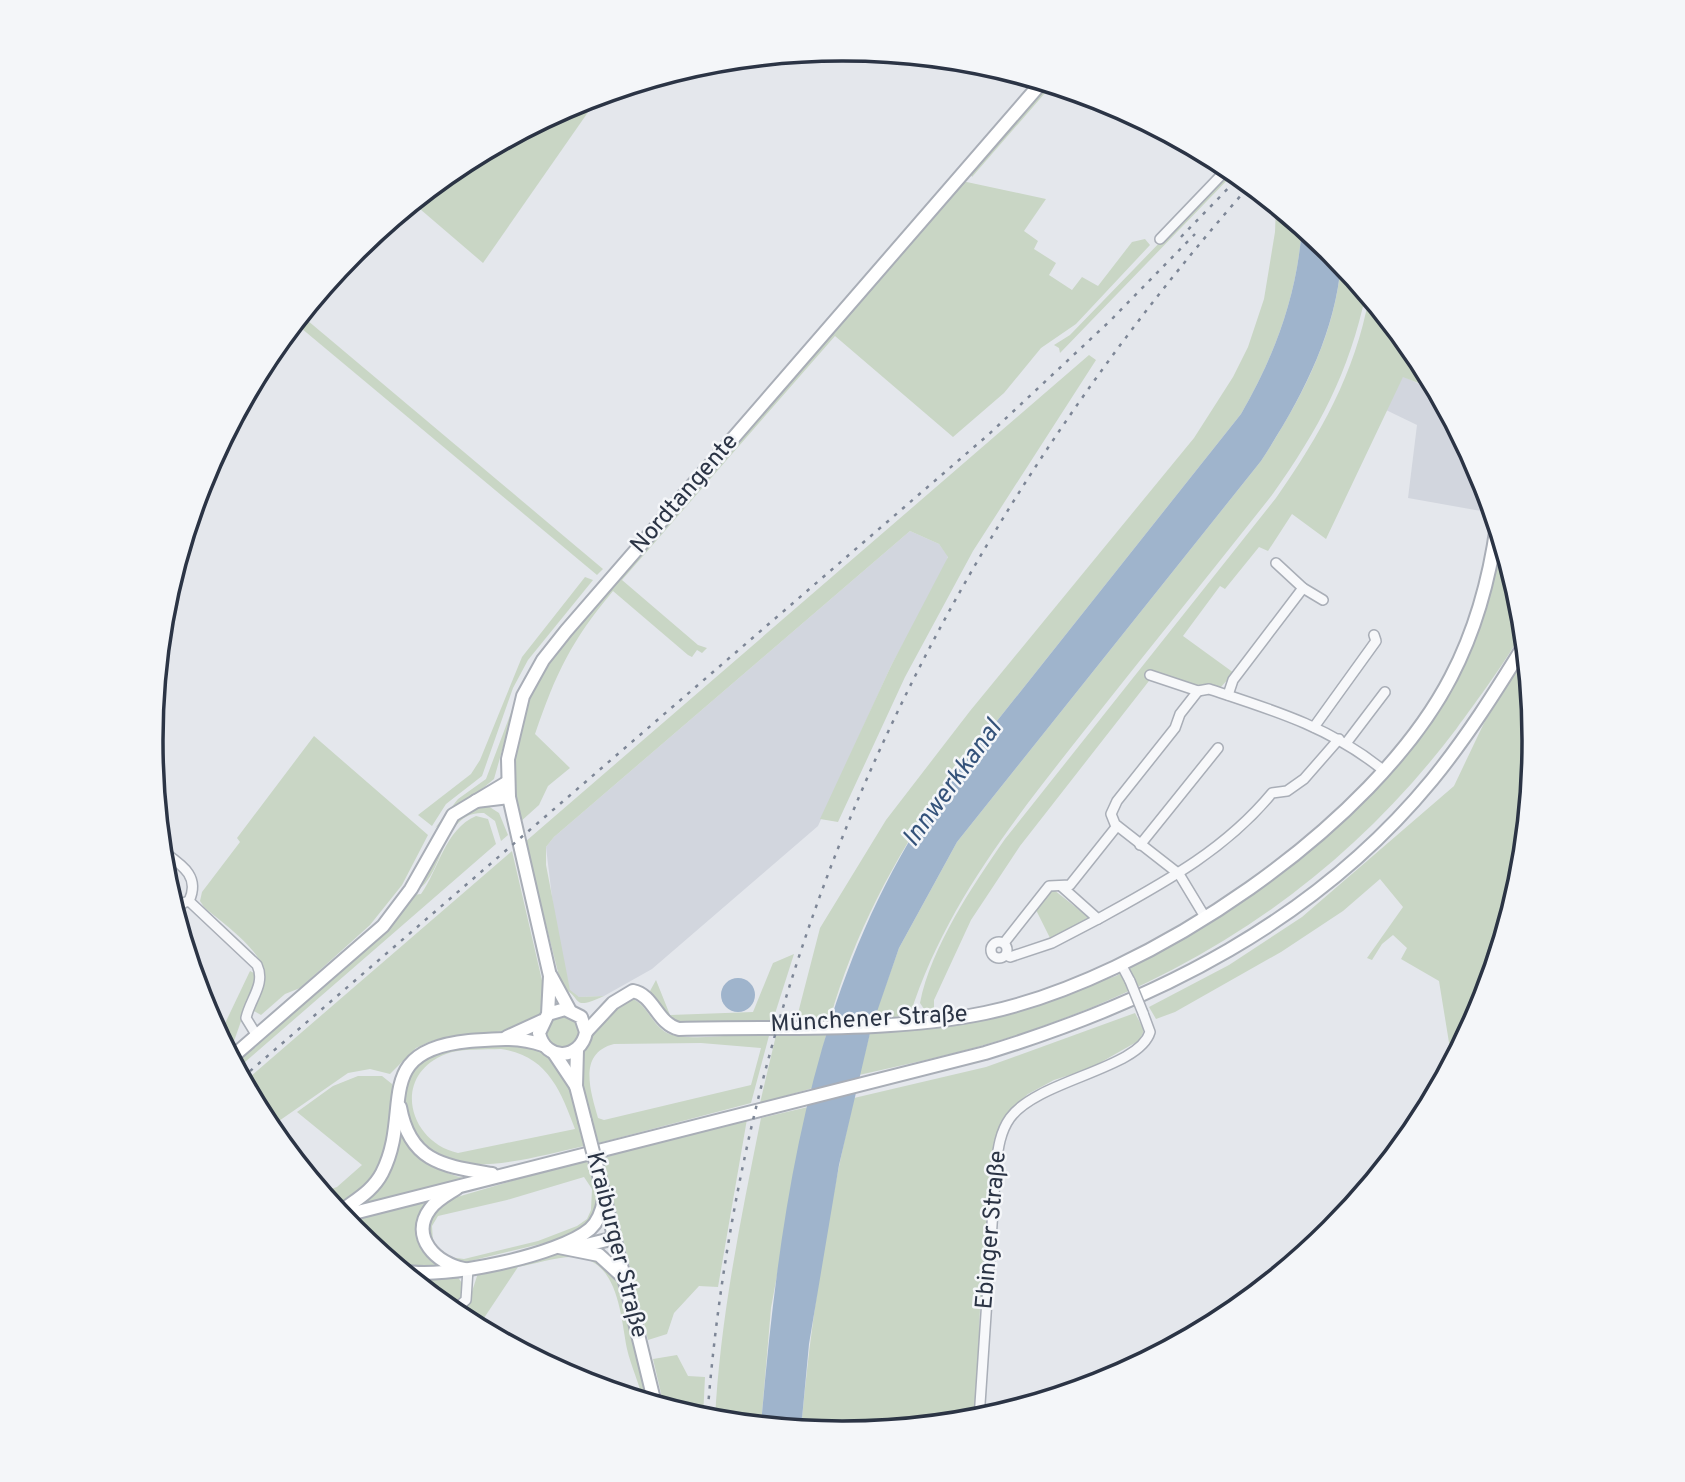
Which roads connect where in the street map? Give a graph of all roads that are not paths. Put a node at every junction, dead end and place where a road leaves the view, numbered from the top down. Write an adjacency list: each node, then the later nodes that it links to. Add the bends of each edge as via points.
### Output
1 (1036, 89): 18 (main road, Nordtangente, via 552,647 518,709)
2 (1220, 176): 3 (street)
3 (1160, 239)
4 (1493, 545): 17 (main road, Münchener Straße, via 1483,591 1455,668 1427,715)
5 (1276, 563): 6 (street)
6 (1303, 588): 7 (street); 13 (street, via 1233,680)
7 (1323, 600)
8 (1374, 635): 14 (street, via 1376,641)
9 (1517, 657): 46 (main road, via 1464,738 1409,806 1341,872 1264,931 1206,965 1107,1011 985,1054)
10 (1150, 675): 11 (street)
11 (1198, 691): 13 (street, via 1206,688); 21 (street, via 1114,807 1111,814)
12 (1385, 692): 15 (street)
13 (1228, 695): 14 (street)
14 (1314, 727): 15 (street)
15 (1343, 741): 17 (street); 24 (street, via 1307,776 1287,791 1272,793 1235,834)
16 (1218, 748): 22 (street)
17 (1383, 770): 28 (main road, Münchener Straße, via 1315,836)
18 (508, 782): 19 (main road, Nordtangente); 20 (main road)
19 (509, 797): 20 (main road); 33 (main road, Nordtangente)
20 (476, 801): 38 (main road, via 449,820 411,889 383,926)
21 (1117, 826): 22 (street); 25 (street, via 1070,885)
22 (1140, 845): 24 (street)
23 (174, 861): 26 (street, via 189,873 194,888)
24 (1179, 874): 28 (street); 29 (street)
25 (1061, 886): 29 (street); 30 (street, via 1049,886)
26 (189, 901): 27 (street); 38 (street, via 259,968 258,989 246,1018)
27 (183, 903)
28 (1205, 917): 32 (main road, Münchener Straße)
29 (1098, 919): 31 (street, via 1052,943)
30 (1004, 943): 31 (street); 31 (street, via 995,942 990,952 996,958)
31 (1006, 955)
32 (1121, 964): 34 (main road, Münchener Straße, via 1013,1006 903,1023 679,1030 663,1021 640,993 628,993); 59 (street, Ebinger Straße, bridge, via 1150,1032 1143,1044 1092,1073 1039,1093 1006,1125 996,1165)
33 (550, 976): 35 (main road, Nordtangente); 36 (main road, Nordtangente)
34 (613, 1003): 35 (main road, Münchener Straße); 37 (main road)
35 (573, 1012): 36 (main road, via 558,1009); 37 (main road)
36 (545, 1017): 39 (main road); 40 (main road, via 539,1033)
37 (586, 1032): 41 (main road)
38 (257, 1036): 42 (main road)
39 (507, 1038): 40 (main road); 45 (main road, via 429,1048 404,1072)
40 (543, 1045): 43 (main road)
41 (577, 1049): 43 (main road, via 566,1055); 44 (main road, Kraiburger Straße)
42 (238, 1052)
43 (554, 1054): 44 (main road, Kraiburger Straße)
44 (576, 1086): 48 (main road, Kraiburger Straße, bridge)
45 (399, 1096): 46 (main road, via 408,1132 431,1158 450,1168); 49 (main road, via 392,1143 381,1174)
46 (498, 1175): 47 (main road)
47 (463, 1184): 50 (main road); 54 (main road, via 430,1209 423,1227 432,1253 447,1264)
48 (604, 1196): 51 (main road, via 598,1219); 52 (main road, Kraiburger Straße)
49 (349, 1208)
50 (353, 1212)
51 (587, 1231): 52 (main road); 53 (main road)
52 (614, 1233): 53 (main road); 56 (main road, Kraiburger Straße)
53 (563, 1248): 54 (main road); 56 (main road, via 599,1255)
54 (468, 1269): 55 (main road); 57 (street, via 466,1300)
55 (419, 1272)
56 (624, 1279): 58 (main road, Kraiburger Straße)
57 (462, 1304)
58 (652, 1394)
59 (983, 1406)

